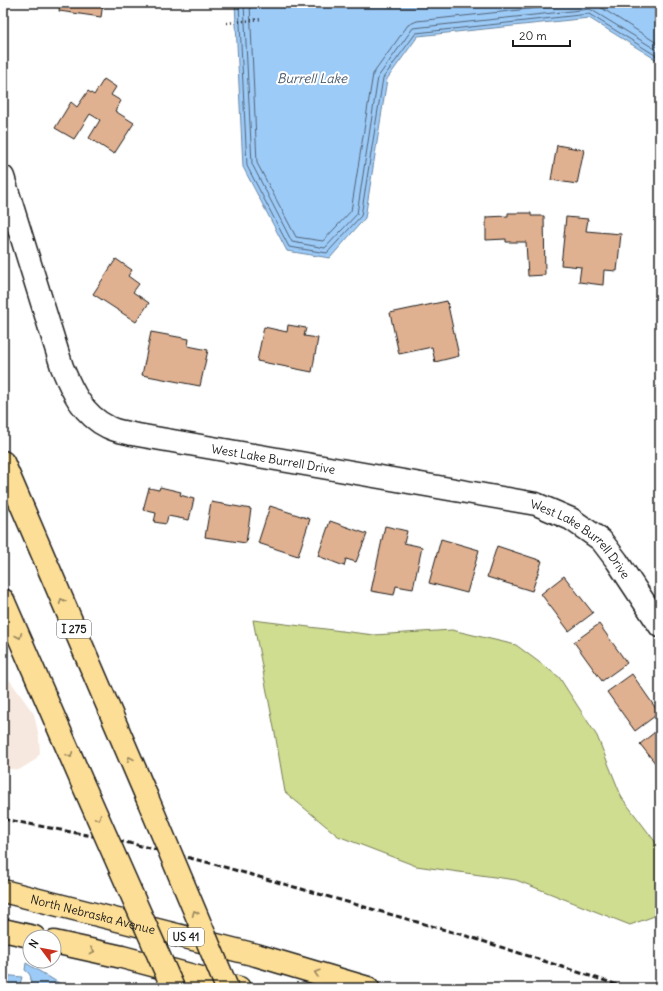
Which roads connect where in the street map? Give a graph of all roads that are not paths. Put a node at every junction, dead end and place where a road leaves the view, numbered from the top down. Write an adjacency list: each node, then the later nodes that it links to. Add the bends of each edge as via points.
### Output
1 (3, 177): 4 (street, West Lake Burrell Drive, via 65,374 73,393 89,414 108,428 139,436 536,504 571,519 601,540 618,561)
2 (3, 462): 10 (main road, I 275, one-way to 2, bridge)
3 (3, 600): 9 (main road, one-way to 9, bridge)
4 (660, 626)
5 (4, 892): 12 (main road, North Nebraska Avenue / US 41, one-way to 5, via 256,955)
6 (3, 930): 7 (main road)
7 (22, 934)
8 (62, 944): 11 (main road, one-way to 11)
9 (173, 988)
10 (227, 988)
11 (239, 988)
12 (368, 988)

